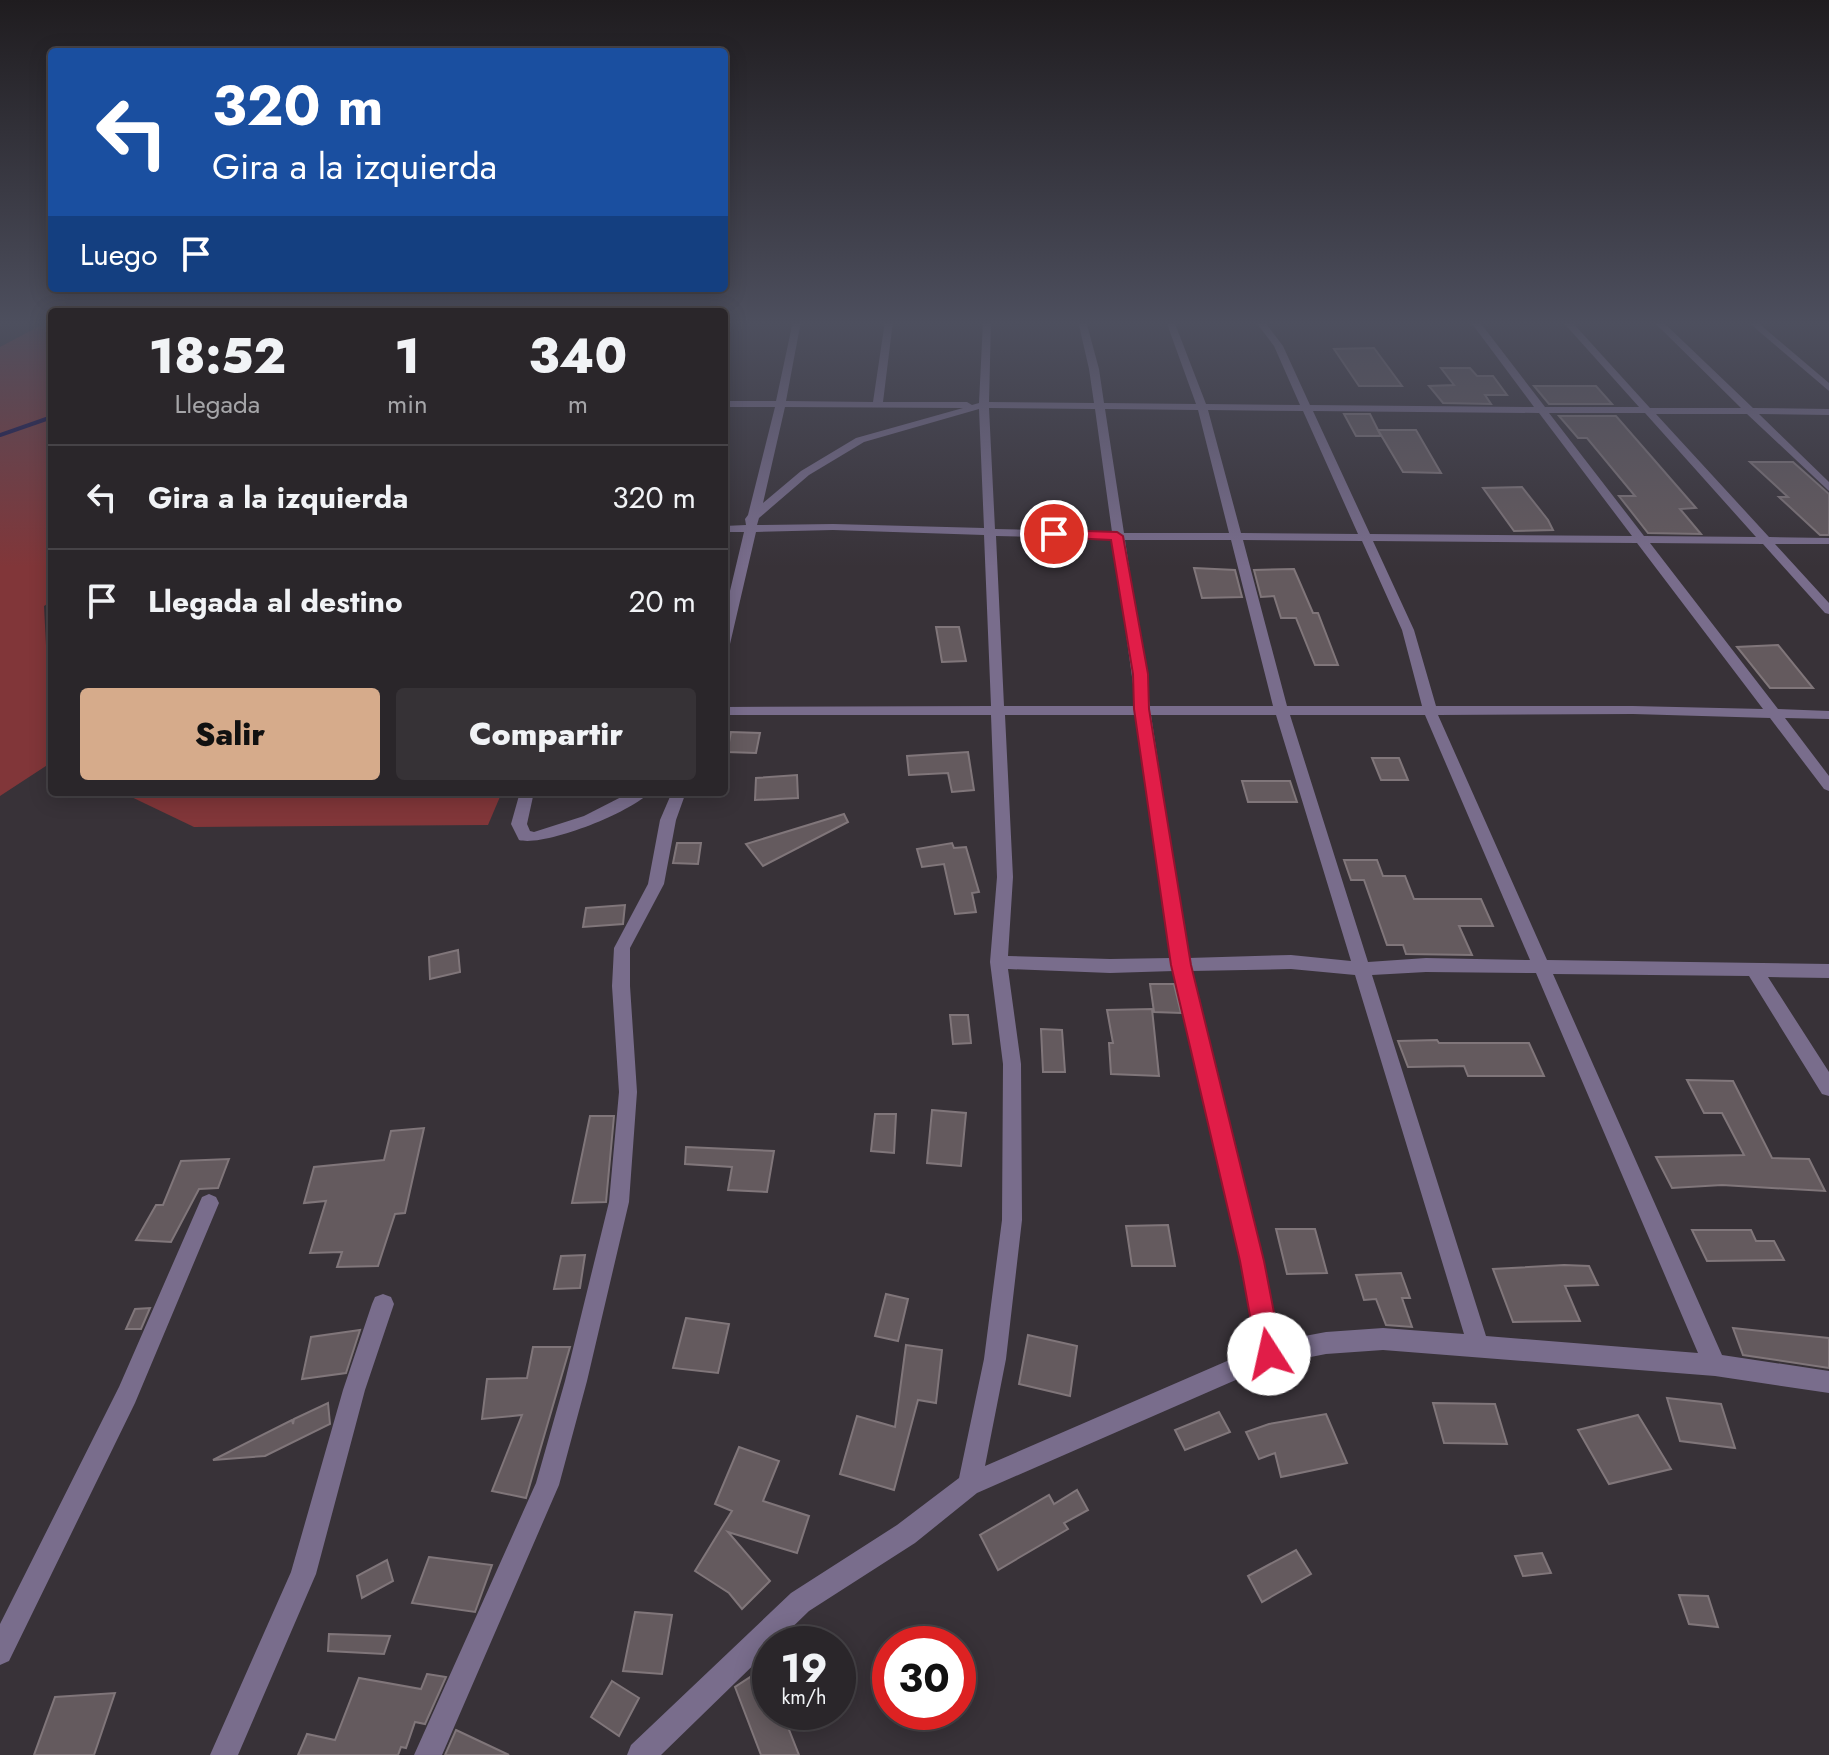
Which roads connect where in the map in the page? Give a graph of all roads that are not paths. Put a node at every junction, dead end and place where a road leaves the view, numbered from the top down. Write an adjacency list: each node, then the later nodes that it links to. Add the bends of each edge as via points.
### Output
1 (1098, 403): 11 (street)
2 (1200, 403): 13 (street)
3 (1301, 403): 12 (street)
4 (1536, 403): 14 (street)
5 (1642, 403): 16 (street)
6 (1742, 403): 17 (street)
7 (728, 404): 8 (street)
8 (783, 404): 9 (street); 19 (street)
9 (878, 404): 10 (street)
10 (984, 405): 11 (street); 19 (street, via 860,440 805,473); 21 (street)
11 (1099, 407): 13 (street); 22 (street)
12 (1304, 409): 13 (street); 14 (street); 24 (street)
13 (1203, 410): 23 (street)
14 (1542, 411): 16 (street); 25 (street)
15 (1829, 412): 17 (street)
16 (1651, 413): 17 (street); 26 (street)
17 (1753, 413): 18 (street)
18 (1829, 488)
19 (750, 524): 20 (street); 21 (street); 29 (street)
20 (728, 528)
21 (993, 532): 22 (street); 34 (street)
22 (1117, 536): 23 (street); 30 (street, via 1141,674)
23 (1238, 536): 24 (street); 31 (street)
24 (1365, 538): 25 (street); 33 (street, via 1408,630)
25 (1640, 540): 26 (street); 35 (street)
26 (1766, 541): 27 (street); 28 (street)
27 (1829, 541)
28 (1829, 610)
29 (728, 626)
30 (1142, 709): 31 (street); 34 (street); 42 (street)
31 (1281, 709): 33 (street); 44 (street)
32 (728, 711): 34 (street)
33 (1430, 711): 35 (street); 43 (street)
34 (997, 713): 41 (street, via 1005,877)
35 (1775, 714): 36 (street); 37 (street)
36 (1829, 715)
37 (1829, 786)
38 (526, 796): 39 (street, via 519,824 524,836 534,837 589,820)
39 (635, 796)
40 (677, 796): 57 (street, via 656,884 622,948 628,1092 619,1202 576,1381 547,1485)
41 (999, 962): 42 (street); 54 (street, via 1012,1064 1012,1220 995,1359)
42 (1181, 965): 44 (street, via 1291,962); 51 (street)
43 (1540, 968): 44 (street); 46 (street); 52 (street, via 1572,1030)
44 (1360, 969): 50 (street)
45 (1829, 971): 46 (street)
46 (1756, 973): 47 (street)
47 (1829, 1088)
48 (209, 1203): 55 (street, via 127,1395)
49 (383, 1304): 56 (street, via 303,1574)
50 (1478, 1345): 51 (street, via 1383,1339); 52 (street)
51 (1269, 1354): 54 (street)
52 (1715, 1365): 53 (street)
53 (1829, 1382)
54 (969, 1485): 58 (street, via 906,1534 800,1602)
55 (0, 1652)
56 (224, 1755)
57 (428, 1755)
58 (641, 1755)

